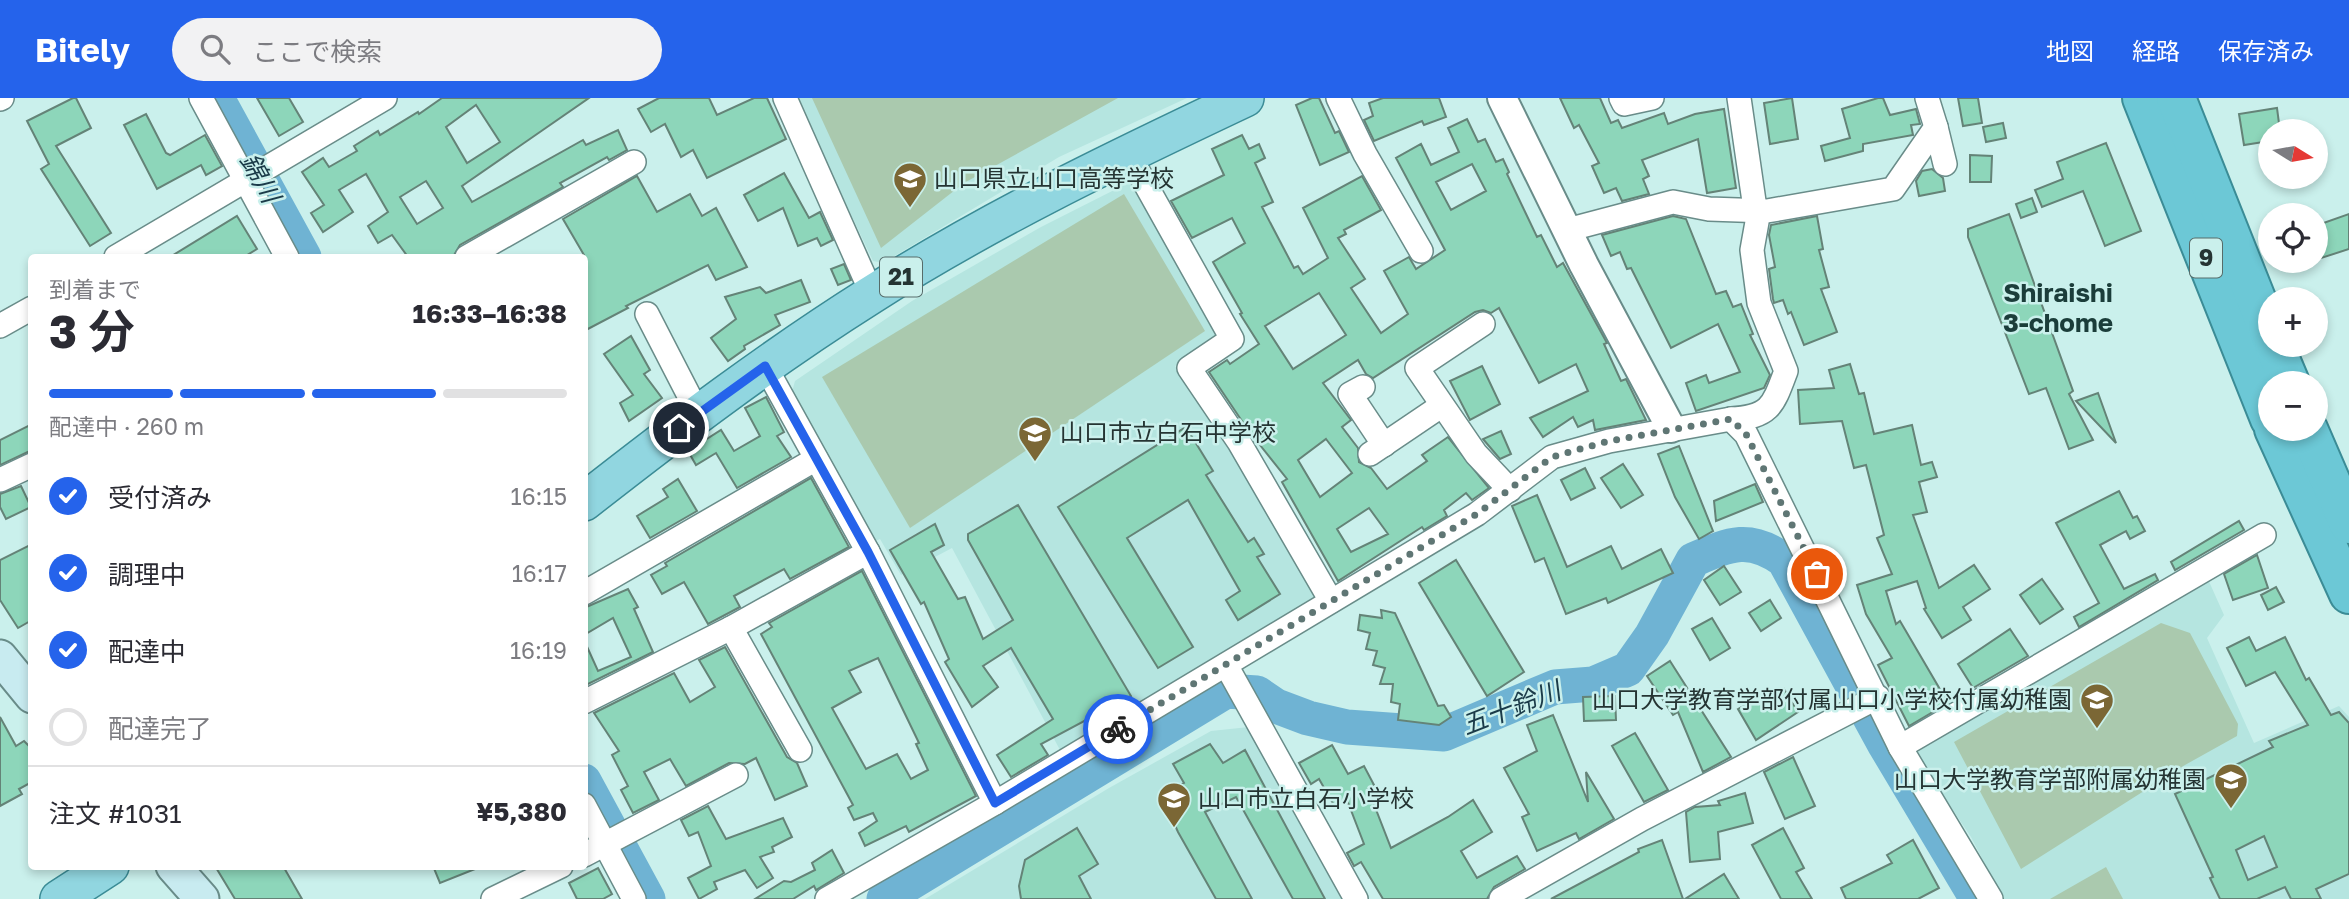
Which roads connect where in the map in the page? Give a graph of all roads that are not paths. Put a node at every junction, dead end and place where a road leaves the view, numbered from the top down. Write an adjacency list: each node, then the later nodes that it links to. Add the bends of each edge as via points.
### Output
1 (201, 98): 17 (street)
2 (385, 98): 17 (street)
3 (785, 98): 24 (street)
4 (1245, 98): 14 (main road, 21)
5 (1338, 98): 20 (street)
6 (1502, 98): 19 (street)
7 (1621, 98): 8 (street, via 1624,104)
8 (1652, 98)
9 (1740, 98): 18 (street)
10 (1927, 98): 13 (street)
11 (2142, 98): 32 (highway, 9)
12 (2176, 98): 25 (highway, 9)
13 (1936, 127): 16 (street); 18 (street, via 1893,189)
14 (1128, 153): 24 (main road, 21); 49 (street, via 1232,339 1189,368 1239,442)
15 (634, 162): 23 (street)
16 (1945, 164)
17 (245, 179): 21 (street); 22 (street)
18 (1755, 210): 19 (street, via 1673,202); 35 (street, via 1752,250 1759,303 1786,371 1770,409 1755,418)
19 (1567, 230): 36 (street)
20 (1421, 251)
21 (121, 254)
22 (285, 254)
23 (472, 254)
24 (872, 294): 30 (main road, 21)
25 (2258, 304)
26 (28, 310): 28 (street)
27 (647, 314): 34 (street)
28 (1, 324)
29 (1483, 324): 33 (street, via 1417,368)
30 (765, 366): 34 (main road, 21); 39 (street)
31 (1363, 387): 33 (street, via 1350,394 1377,449)
32 (2258, 389)
33 (1441, 406): 42 (street)
34 (698, 413): 43 (main road, 21)
35 (1731, 419): 36 (street); 55 (street, via 1746,434)
36 (1671, 428): 42 (street, via 1552,457)
37 (2279, 441): 48 (highway)
38 (2314, 441): 44 (highway)
39 (816, 459): 46 (street); 47 (street)
40 (28, 467): 41 (street)
41 (0, 480)
42 (1510, 490): 49 (street)
43 (588, 499)
44 (2347, 514)
45 (2264, 535): 56 (street)
46 (868, 552): 50 (street); 59 (street)
47 (588, 591)
48 (2349, 594)
49 (1332, 601): 52 (street)
50 (731, 628): 54 (street); 57 (street)
51 (0, 657): 53 (main road)
52 (1229, 671): 59 (street); 70 (street)
53 (28, 691)
54 (588, 700)
55 (1867, 704): 56 (street); 71 (street)
56 (1900, 747): 72 (street)
57 (800, 750)
58 (736, 775): 61 (street)
59 (995, 803): 69 (street)
60 (588, 822): 61 (street)
61 (595, 850): 68 (street)
62 (104, 870): 65 (main road)
63 (177, 870): 66 (main road)
64 (553, 870): 67 (street)
65 (59, 899)
66 (202, 899)
67 (493, 899)
68 (634, 899)
69 (827, 899)
70 (1356, 899)
71 (1501, 899)
72 (1990, 899)

